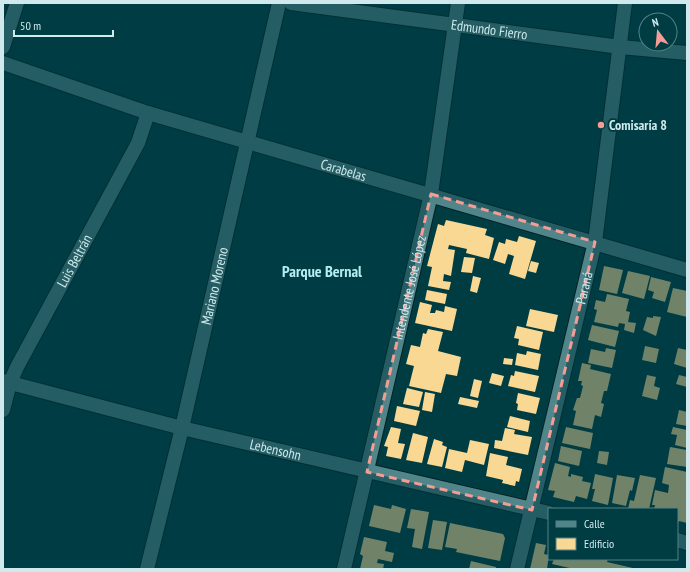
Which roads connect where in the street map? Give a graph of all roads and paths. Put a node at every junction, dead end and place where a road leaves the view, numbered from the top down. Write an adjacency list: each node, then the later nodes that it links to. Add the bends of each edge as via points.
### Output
1 (18, 3): 8 (street)
2 (279, 3): 12 (street, Mariano Moreno)
3 (291, 3): 6 (street, Edmundo Fierro)
4 (458, 3): 6 (street, Intendente José López)
5 (625, 3): 7 (street, Paraná)
6 (455, 24): 7 (street, Edmundo Fierro); 13 (street, Intendente José López)
7 (620, 46): 9 (street, Edmundo Fierro); 14 (street, Paraná)
8 (3, 47)
9 (687, 53)
10 (3, 63): 11 (street, Carabelas)
11 (148, 113): 12 (street, Carabelas); 16 (street, Luis Beltrán, via 138,143)
12 (247, 141): 13 (street, Carabelas); 18 (street, Mariano Moreno)
13 (431, 194): 14 (street, Carabelas); 19 (street, Intendente José López)
14 (595, 242): 15 (street, Carabelas); 20 (street, Paraná)
15 (687, 270)
16 (6, 382): 17 (street, Luis Beltrán); 18 (street, Lebensohn)
17 (3, 410)
18 (182, 428): 19 (street, Lebensohn); 22 (street, Mariano Moreno)
19 (367, 472): 20 (street, Lebensohn); 23 (street, Intendente José López)
20 (532, 510): 21 (street, Lebensohn); 24 (street, Paraná)
21 (548, 513)
22 (147, 569)
23 (344, 569)
24 (517, 569)

